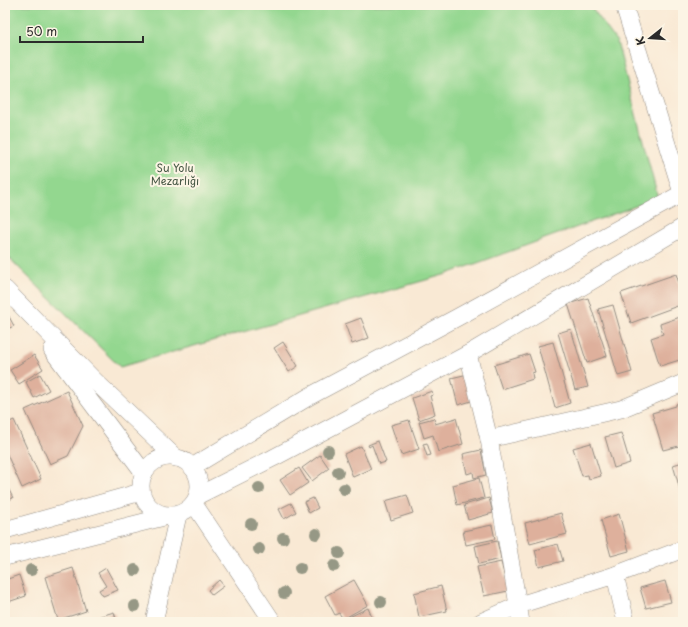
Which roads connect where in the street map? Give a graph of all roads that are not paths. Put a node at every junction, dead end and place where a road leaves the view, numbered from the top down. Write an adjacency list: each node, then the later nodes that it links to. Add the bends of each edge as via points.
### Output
1 (624, 5): 2 (street)
2 (683, 194): 9 (street, via 310,396)
3 (683, 227): 5 (street)
4 (8, 297): 8 (street); 10 (street)
5 (468, 354): 7 (street); 12 (street)
6 (683, 383): 7 (street, via 621,408)
7 (489, 439): 18 (street)
8 (176, 458): 9 (street); 10 (street, via 166,457 157,460)
9 (192, 467): 12 (street, via 200,485)
10 (144, 473): 11 (street)
11 (141, 492): 13 (street, via 150,508 158,514); 14 (street)
12 (196, 500): 13 (street, via 187,511); 20 (street)
13 (173, 516): 16 (street); 19 (street)
14 (5, 530)
15 (683, 549): 17 (street)
16 (5, 557)
17 (615, 575): 18 (street); 23 (street)
18 (519, 605): 21 (street); 22 (street)
19 (154, 622)
20 (274, 622)
21 (481, 622)
22 (521, 622)
23 (626, 622)

